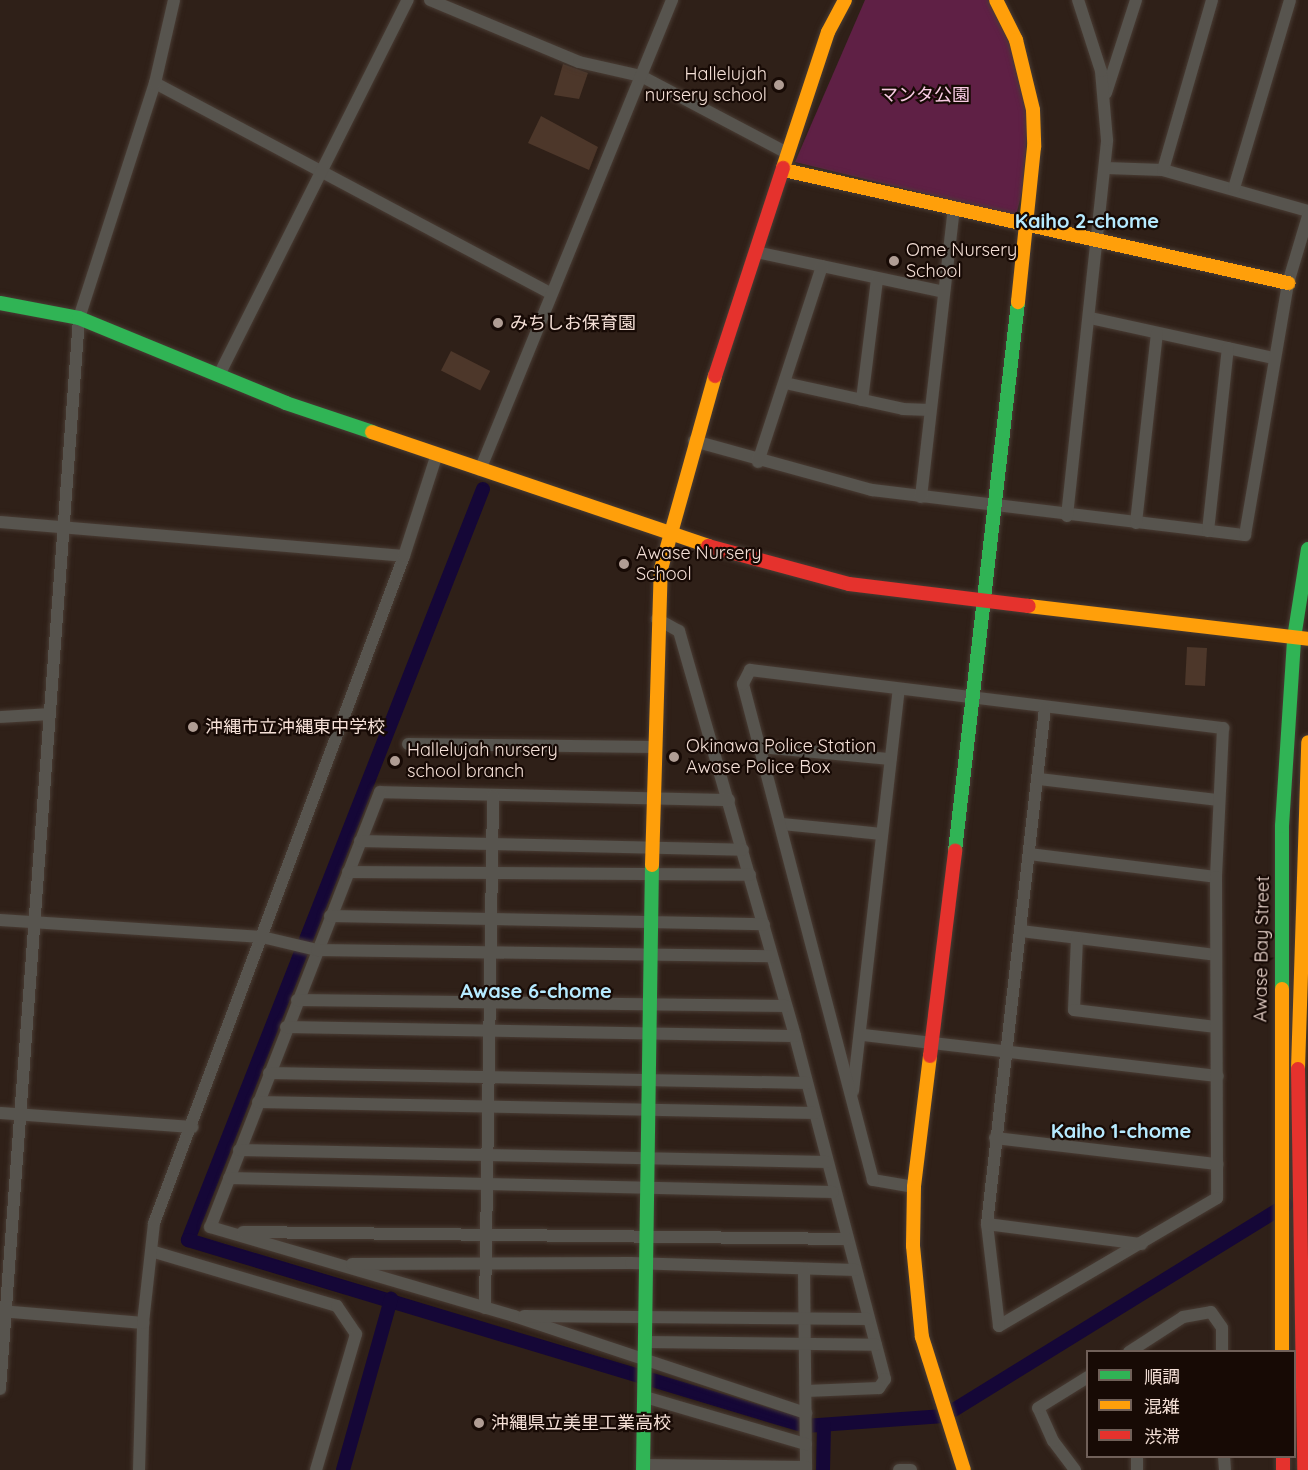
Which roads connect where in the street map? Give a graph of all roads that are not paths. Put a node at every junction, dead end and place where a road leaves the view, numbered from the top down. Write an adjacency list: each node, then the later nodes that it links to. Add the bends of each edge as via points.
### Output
1 (174, 0): 12 (street)
2 (408, 0): 18 (street)
3 (430, 0): 11 (street, via 579,62)
4 (672, 0): 11 (street)
5 (845, 0): 14 (street, via 828,32)
6 (996, 0): 23 (street, via 1016,40 1033,110)
7 (1078, 0): 13 (street, via 1101,71)
8 (1136, 0): 13 (street)
9 (1212, 0): 17 (street)
10 (1290, 0): 19 (street)
11 (641, 76): 14 (street); 30 (street)
12 (155, 83): 18 (street); 32 (street)
13 (1104, 97): 15 (street)
14 (789, 154): 16 (street)
15 (1106, 168): 17 (street); 24 (street)
16 (784, 170): 20 (street); 25 (street)
17 (1163, 170): 19 (street)
18 (322, 173): 30 (street); 37 (street)
19 (1234, 188): 21 (street)
20 (954, 207): 23 (street); 29 (street)
21 (1308, 211)
22 (1308, 216): 28 (street)
23 (1026, 222): 24 (street); 46 (street)
24 (1098, 240): 28 (street); 33 (street)
25 (756, 252): 26 (street); 41 (street)
26 (822, 266): 27 (street); 38 (street)
27 (877, 279): 29 (street); 39 (street)
28 (1288, 283): 36 (street)
29 (944, 292): 40 (street)
30 (551, 294): 44 (street)
31 (0, 303): 32 (street, via 29,305)
32 (79, 318): 37 (street); 50 (street)
33 (1090, 318): 34 (street); 47 (street)
34 (1157, 333): 35 (street); 49 (street)
35 (1228, 348): 36 (street); 51 (street)
36 (1274, 358): 51 (street, via 1245,535)
37 (219, 375): 42 (street)
38 (785, 383): 39 (street); 43 (street)
39 (862, 400): 40 (street)
40 (930, 410): 45 (street)
41 (694, 441): 43 (street); 52 (street)
42 (437, 454): 44 (street); 54 (street)
43 (758, 462): 45 (street)
44 (480, 470): 52 (street)
45 (921, 497): 46 (street)
46 (995, 508): 47 (street); 55 (street)
47 (1067, 516): 49 (street)
48 (0, 522): 50 (street)
49 (1136, 523): 51 (street)
50 (62, 527): 54 (street); 61 (street)
51 (1208, 531)
52 (668, 536): 55 (street, via 849,584); 56 (street)
53 (1308, 549): 57 (street, Awase Bay Street)
54 (404, 556): 92 (street, via 275,893)
55 (986, 603): 57 (street); 59 (street)
56 (657, 619): 65 (street); 71 (street, via 679,631)
57 (1301, 638): 159 (street, Awase Bay Street, via 1282,826)
58 (899, 690): 59 (street); 66 (street, via 750,670 743,684); 67 (street)
59 (973, 699): 60 (street); 109 (street)
60 (1045, 708): 68 (street); 72 (street, via 1223,728)
61 (49, 714): 62 (street); 88 (street)
62 (0, 717)
63 (1308, 742): 175 (street, Awase Bay Street, via 1297,993)
64 (408, 744): 65 (street)
65 (654, 747): 70 (street)
66 (760, 747): 67 (street); 73 (street)
67 (891, 759): 74 (street)
68 (1039, 779): 72 (street); 79 (street)
69 (493, 796): 70 (street); 75 (street, via 380,792); 76 (street)
70 (653, 799): 71 (street); 77 (street)
71 (729, 800): 78 (street)
72 (1219, 800): 84 (street)
73 (782, 824): 74 (street); 116 (street)
74 (882, 834): 107 (street)
75 (360, 841): 76 (street); 80 (street)
76 (492, 845): 77 (street); 81 (street)
77 (653, 847): 78 (street); 82 (street)
78 (743, 850): 83 (street)
79 (1029, 854): 84 (street); 91 (street)
80 (348, 872): 81 (street); 85 (street)
81 (492, 874): 82 (street); 87 (street)
82 (652, 875): 83 (street); 89 (street)
83 (750, 875): 90 (street)
84 (1216, 877): 96 (street)
85 (330, 916): 87 (street); 94 (street)
86 (0, 920): 88 (street)
87 (491, 920): 89 (street); 95 (street)
88 (33, 921): 92 (street); 122 (street)
89 (651, 924): 90 (street); 97 (street)
90 (764, 924): 98 (street)
91 (1021, 931): 93 (street); 110 (street)
92 (262, 938): 94 (street); 123 (street)
93 (1077, 938): 96 (street); 104 (street, via 1074,1010)
94 (317, 950): 95 (street); 99 (street)
95 (490, 953): 97 (street); 100 (street)
96 (1216, 955): 104 (street)
97 (651, 956): 98 (street); 101 (street)
98 (772, 956): 102 (street)
99 (297, 1000): 100 (street); 103 (street)
100 (490, 1004): 101 (street); 105 (street)
101 (651, 1005): 102 (street); 106 (street)
102 (786, 1006): 108 (street)
103 (286, 1027): 105 (street); 111 (street)
104 (1216, 1027): 112 (street)
105 (489, 1032): 106 (street); 113 (street)
106 (651, 1033): 108 (street); 114 (street)
107 (863, 1035): 109 (street); 116 (street)
108 (795, 1036): 115 (street)
109 (933, 1043): 110 (street); 132 (street)
110 (1004, 1052): 112 (street); 124 (street)
111 (269, 1072): 113 (street); 117 (street)
112 (1218, 1076): 129 (street)
113 (488, 1077): 114 (street); 118 (street)
114 (650, 1081): 115 (street); 119 (street)
115 (807, 1083): 121 (street)
116 (852, 1098): 132 (street, via 873,1180)
117 (258, 1102): 118 (street); 125 (street)
118 (488, 1108): 119 (street); 126 (street)
119 (649, 1111): 121 (street); 127 (street)
120 (0, 1113): 122 (street)
121 (815, 1113): 128 (street)
122 (19, 1115): 123 (street); 148 (street)
123 (192, 1127): 141 (street, via 154,1224)
124 (995, 1138): 129 (street); 135 (street)
125 (239, 1150): 126 (street); 130 (street)
126 (487, 1157): 127 (street); 131 (street)
127 (648, 1160): 128 (street); 133 (street)
128 (826, 1162): 134 (street)
129 (1217, 1164): 140 (street, via 1217,1198)
130 (229, 1178): 131 (street); 136 (street, via 210,1227)
131 (487, 1184): 133 (street); 137 (street)
132 (914, 1187): 167 (street, via 914,1285 933,1383)
133 (646, 1188): 134 (street); 138 (street)
134 (833, 1192): 139 (street)
135 (987, 1224): 140 (street); 140 (street, via 999,1326)
136 (227, 1232): 137 (street); 144 (street)
137 (486, 1233): 138 (street); 142 (street)
138 (644, 1237): 139 (street); 143 (street)
139 (847, 1239): 146 (street)
140 (1142, 1244)
141 (151, 1251): 153 (street); 171 (street, via 337,1305 356,1334)
142 (486, 1262): 143 (street); 144 (street); 147 (street)
143 (644, 1263): 145 (street); 149 (street)
144 (338, 1264): 147 (street)
145 (804, 1269): 146 (street); 151 (street)
146 (856, 1270): 152 (street)
147 (485, 1308): 150 (street)
148 (3, 1311): 153 (street); 162 (street)
149 (645, 1315): 150 (street); 151 (street); 154 (street)
150 (514, 1316): 160 (street)
151 (804, 1317): 152 (street); 155 (street)
152 (868, 1319): 156 (street)
153 (143, 1323): 170 (street)
154 (645, 1342): 155 (street); 160 (street)
155 (805, 1344): 156 (street); 163 (street)
156 (876, 1345): 163 (street, via 885,1379 879,1388)
157 (1135, 1349): 158 (street, via 1183,1317 1211,1312 1222,1328)
158 (1222, 1350)
159 (1282, 1350)
160 (646, 1361): 164 (street); 165 (street)
161 (1086, 1378): 174 (street, via 1038,1408 1053,1441)
162 (0, 1389)
163 (806, 1391): 165 (street)
164 (645, 1397): 166 (street); 168 (street)
165 (806, 1413): 166 (street)
166 (806, 1444): 169 (street)
167 (962, 1465)
168 (643, 1467): 169 (street)
169 (806, 1469)
170 (139, 1470)
171 (316, 1470)
172 (899, 1470): 173 (street)
173 (911, 1470)
174 (1075, 1470)
175 (1304, 1470)

